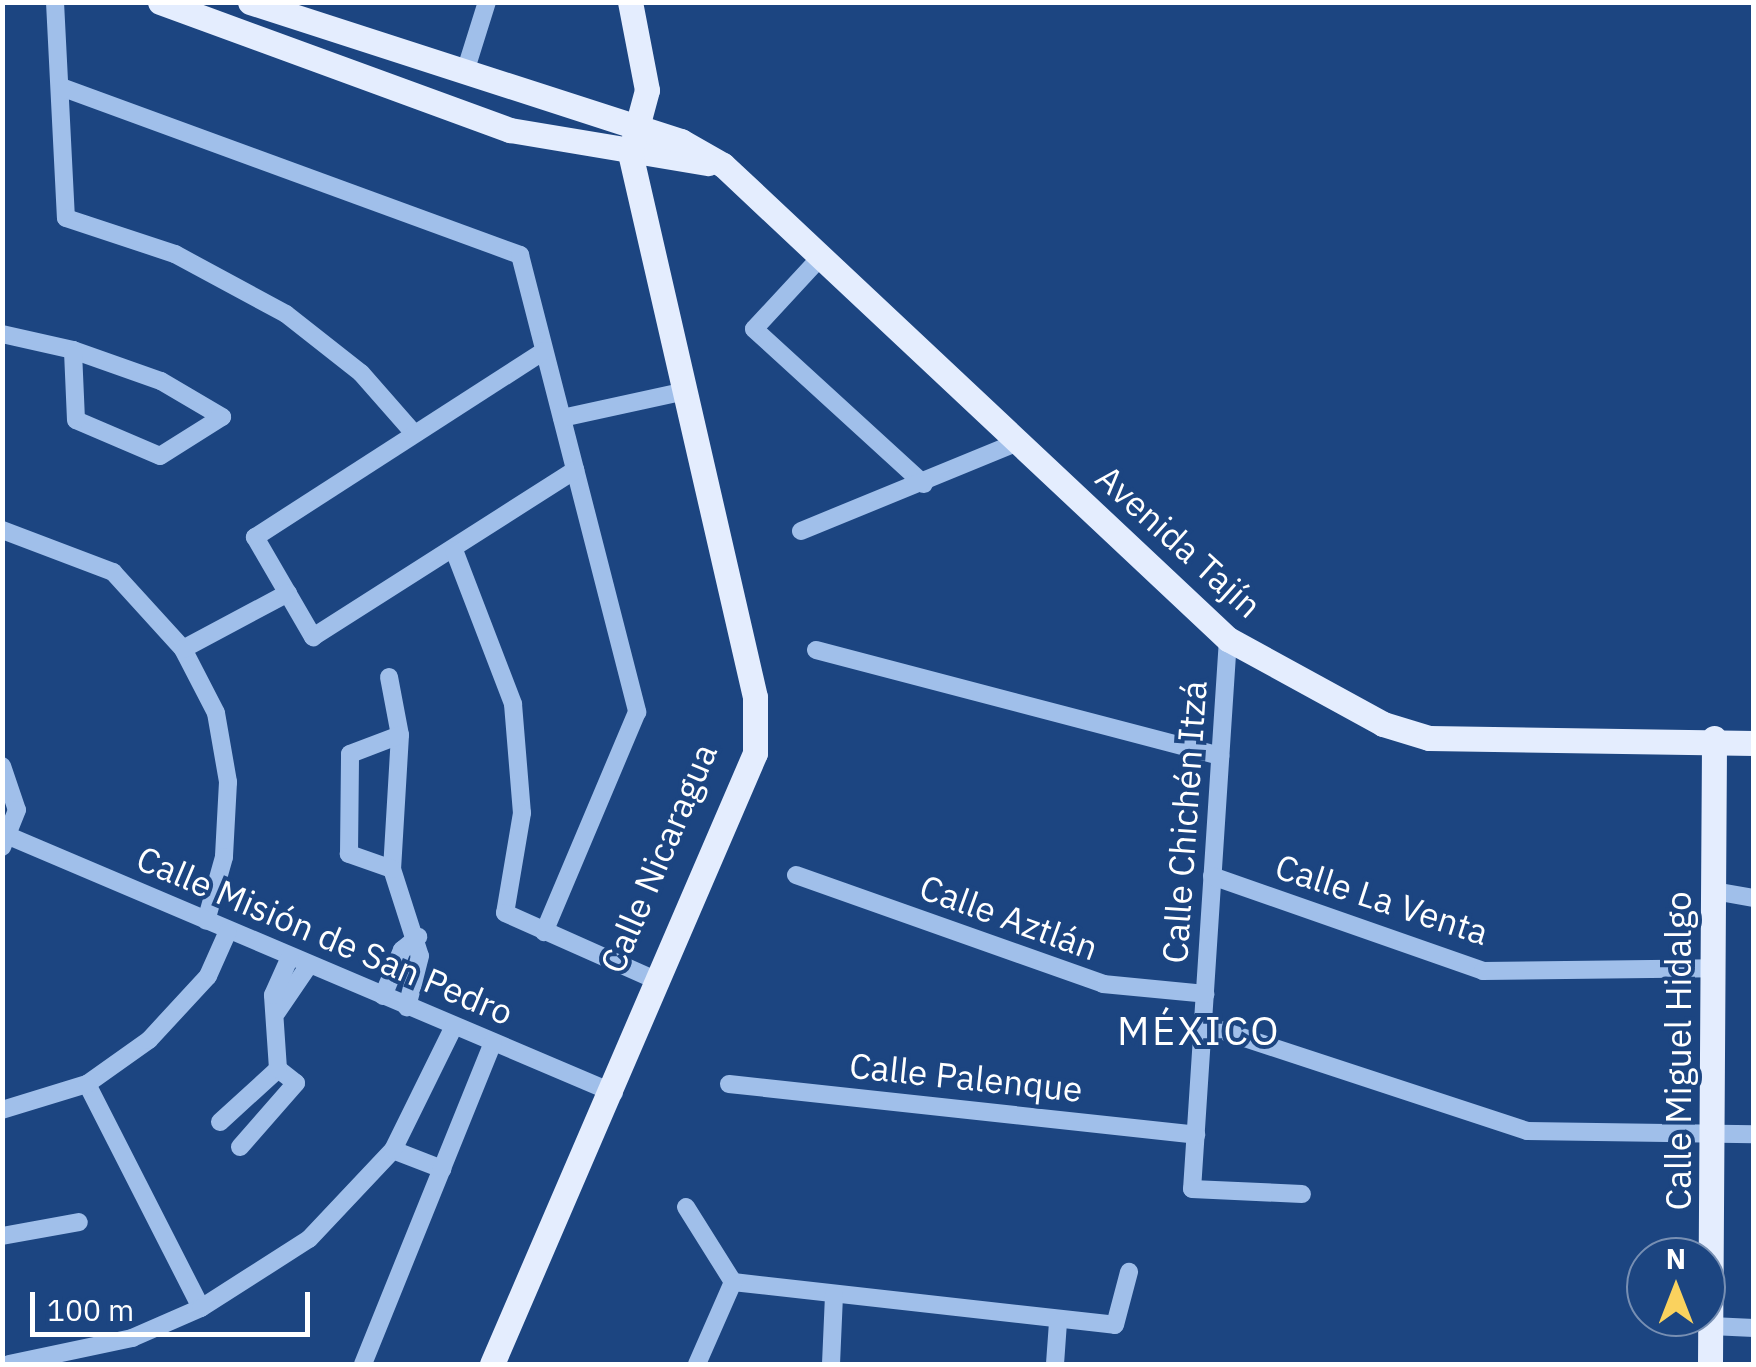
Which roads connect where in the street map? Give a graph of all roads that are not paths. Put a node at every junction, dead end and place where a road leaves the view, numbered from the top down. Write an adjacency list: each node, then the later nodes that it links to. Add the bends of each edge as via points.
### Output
1 (55, 2): 7 (street)
2 (160, 2): 9 (main road, via 510,130)
3 (250, 2): 6 (main road)
4 (487, 2): 6 (street)
5 (630, 2): 8 (main road, Calle Nicaragua, via 647,90)
6 (465, 72): 8 (main road)
7 (61, 87): 14 (street, via 520,255); 17 (street, via 66,218 175,254 286,314 361,373)
8 (631, 120): 9 (main road, Calle Nicaragua); 10 (main road)
9 (622, 152): 10 (main road); 15 (main road, Calle Nicaragua)
10 (723, 165): 11 (main road, Avenida Tajín)
11 (818, 260): 18 (main road, Avenida Tajín); 20 (street, via 754,330)
12 (2, 334): 13 (street)
13 (73, 350): 13 (street, via 161,381 222,417 160,456 76,420)
14 (544, 351): 16 (street); 17 (street)
15 (676, 393): 16 (street); 47 (main road, Calle Nicaragua, via 755,697 756,752)
16 (562, 418): 19 (street)
17 (412, 432): 24 (street, via 255,536)
18 (1018, 442): 20 (street); 25 (main road, Avenida Tajín)
19 (575, 470): 23 (street); 42 (street, via 637,712)
20 (924, 484): 22 (street)
21 (2, 530): 26 (street, via 113,572)
22 (801, 531)
23 (454, 550): 24 (street, via 313,637); 42 (street, via 512,704 522,813 505,913)
24 (288, 593): 26 (street)
25 (1228, 639): 30 (main road, Avenida Tajín, via 1383,724 1429,738); 32 (street, Calle Chichén Itzá)
26 (183, 648): 40 (street, via 216,713 228,782 224,857)
27 (816, 650): 32 (street)
28 (389, 677): 29 (street)
29 (400, 735): 35 (street); 35 (street, via 350,754 349,854)
30 (1714, 738): 31 (main road, Avenida Tajín); 38 (main road, Calle Miguel Hidalgo)
31 (1754, 742)
32 (1220, 756): 37 (street, Calle Chichén Itzá)
33 (2, 766): 34 (street, via 17,810)
34 (6, 842): 40 (street, Calle Misión de San Pedro)
35 (392, 868): 43 (street)
36 (796, 875): 48 (street, Calle Aztlán, via 1103,984)
37 (1212, 876): 46 (street, Calle La Venta, via 1483,970); 48 (street, Calle Chichén Itzá)
38 (1714, 891): 39 (street); 46 (main road, Calle Miguel Hidalgo)
39 (1754, 898)
40 (206, 922): 41 (street, Calle Misión de San Pedro)
41 (228, 931): 44 (street, Calle Misión de San Pedro); 56 (street, via 208,976 161,1027)
42 (544, 932): 47 (street)
43 (418, 937): 49 (street, via 402,950); 50 (street)
44 (290, 956): 45 (street, Calle Misión de San Pedro); 51 (street, via 272,995)
45 (310, 965): 49 (street, Calle Misión de San Pedro); 51 (street)
46 (1714, 968): 60 (main road, Calle Miguel Hidalgo)
47 (653, 979): 58 (main road, Calle Nicaragua)
48 (1206, 994): 52 (street, Calle Chichén Itzá)
49 (383, 996): 50 (street, Calle Misión de San Pedro)
50 (407, 1007): 53 (street, Calle Misión de San Pedro)
51 (276, 1012): 55 (street)
52 (1205, 1025): 60 (street, via 1527,1132); 61 (street, Calle Chichén Itzá)
53 (454, 1026): 54 (street, Calle Misión de San Pedro); 63 (street)
54 (493, 1042): 58 (street, Calle Misión de San Pedro); 64 (street)
55 (278, 1069): 55 (street, via 296,1083 244,1143 222,1120)
56 (87, 1084): 59 (street); 73 (street)
57 (729, 1084): 61 (street, Calle Palenque)
58 (608, 1090): 80 (main road, Calle Nicaragua); 81 (main road, Calle Nicaragua)
59 (2, 1110)
60 (1714, 1132): 62 (street); 69 (main road, Calle Miguel Hidalgo)
61 (1196, 1134): 65 (street, Calle Chichén Itzá, via 1192,1189)
62 (1754, 1134)
63 (393, 1150): 64 (street); 73 (street, via 309,1239)
64 (442, 1170): 79 (street)
65 (1302, 1194)
66 (686, 1207): 71 (street)
67 (80, 1222): 68 (street)
68 (2, 1236)
69 (1712, 1237)
70 (1129, 1272): 74 (street, via 1115,1325)
71 (732, 1282): 72 (street); 82 (street)
72 (834, 1295): 74 (street); 83 (street)
73 (201, 1308): 78 (street, via 132,1338)
74 (1058, 1322): 84 (street)
75 (1726, 1327): 76 (street)
76 (1754, 1328)
77 (1711, 1337): 85 (main road, Calle Miguel Hidalgo)
78 (9, 1364)
79 (363, 1364)
80 (479, 1364)
81 (492, 1364)
82 (696, 1364)
83 (831, 1364)
84 (1056, 1364)
85 (1710, 1364)

